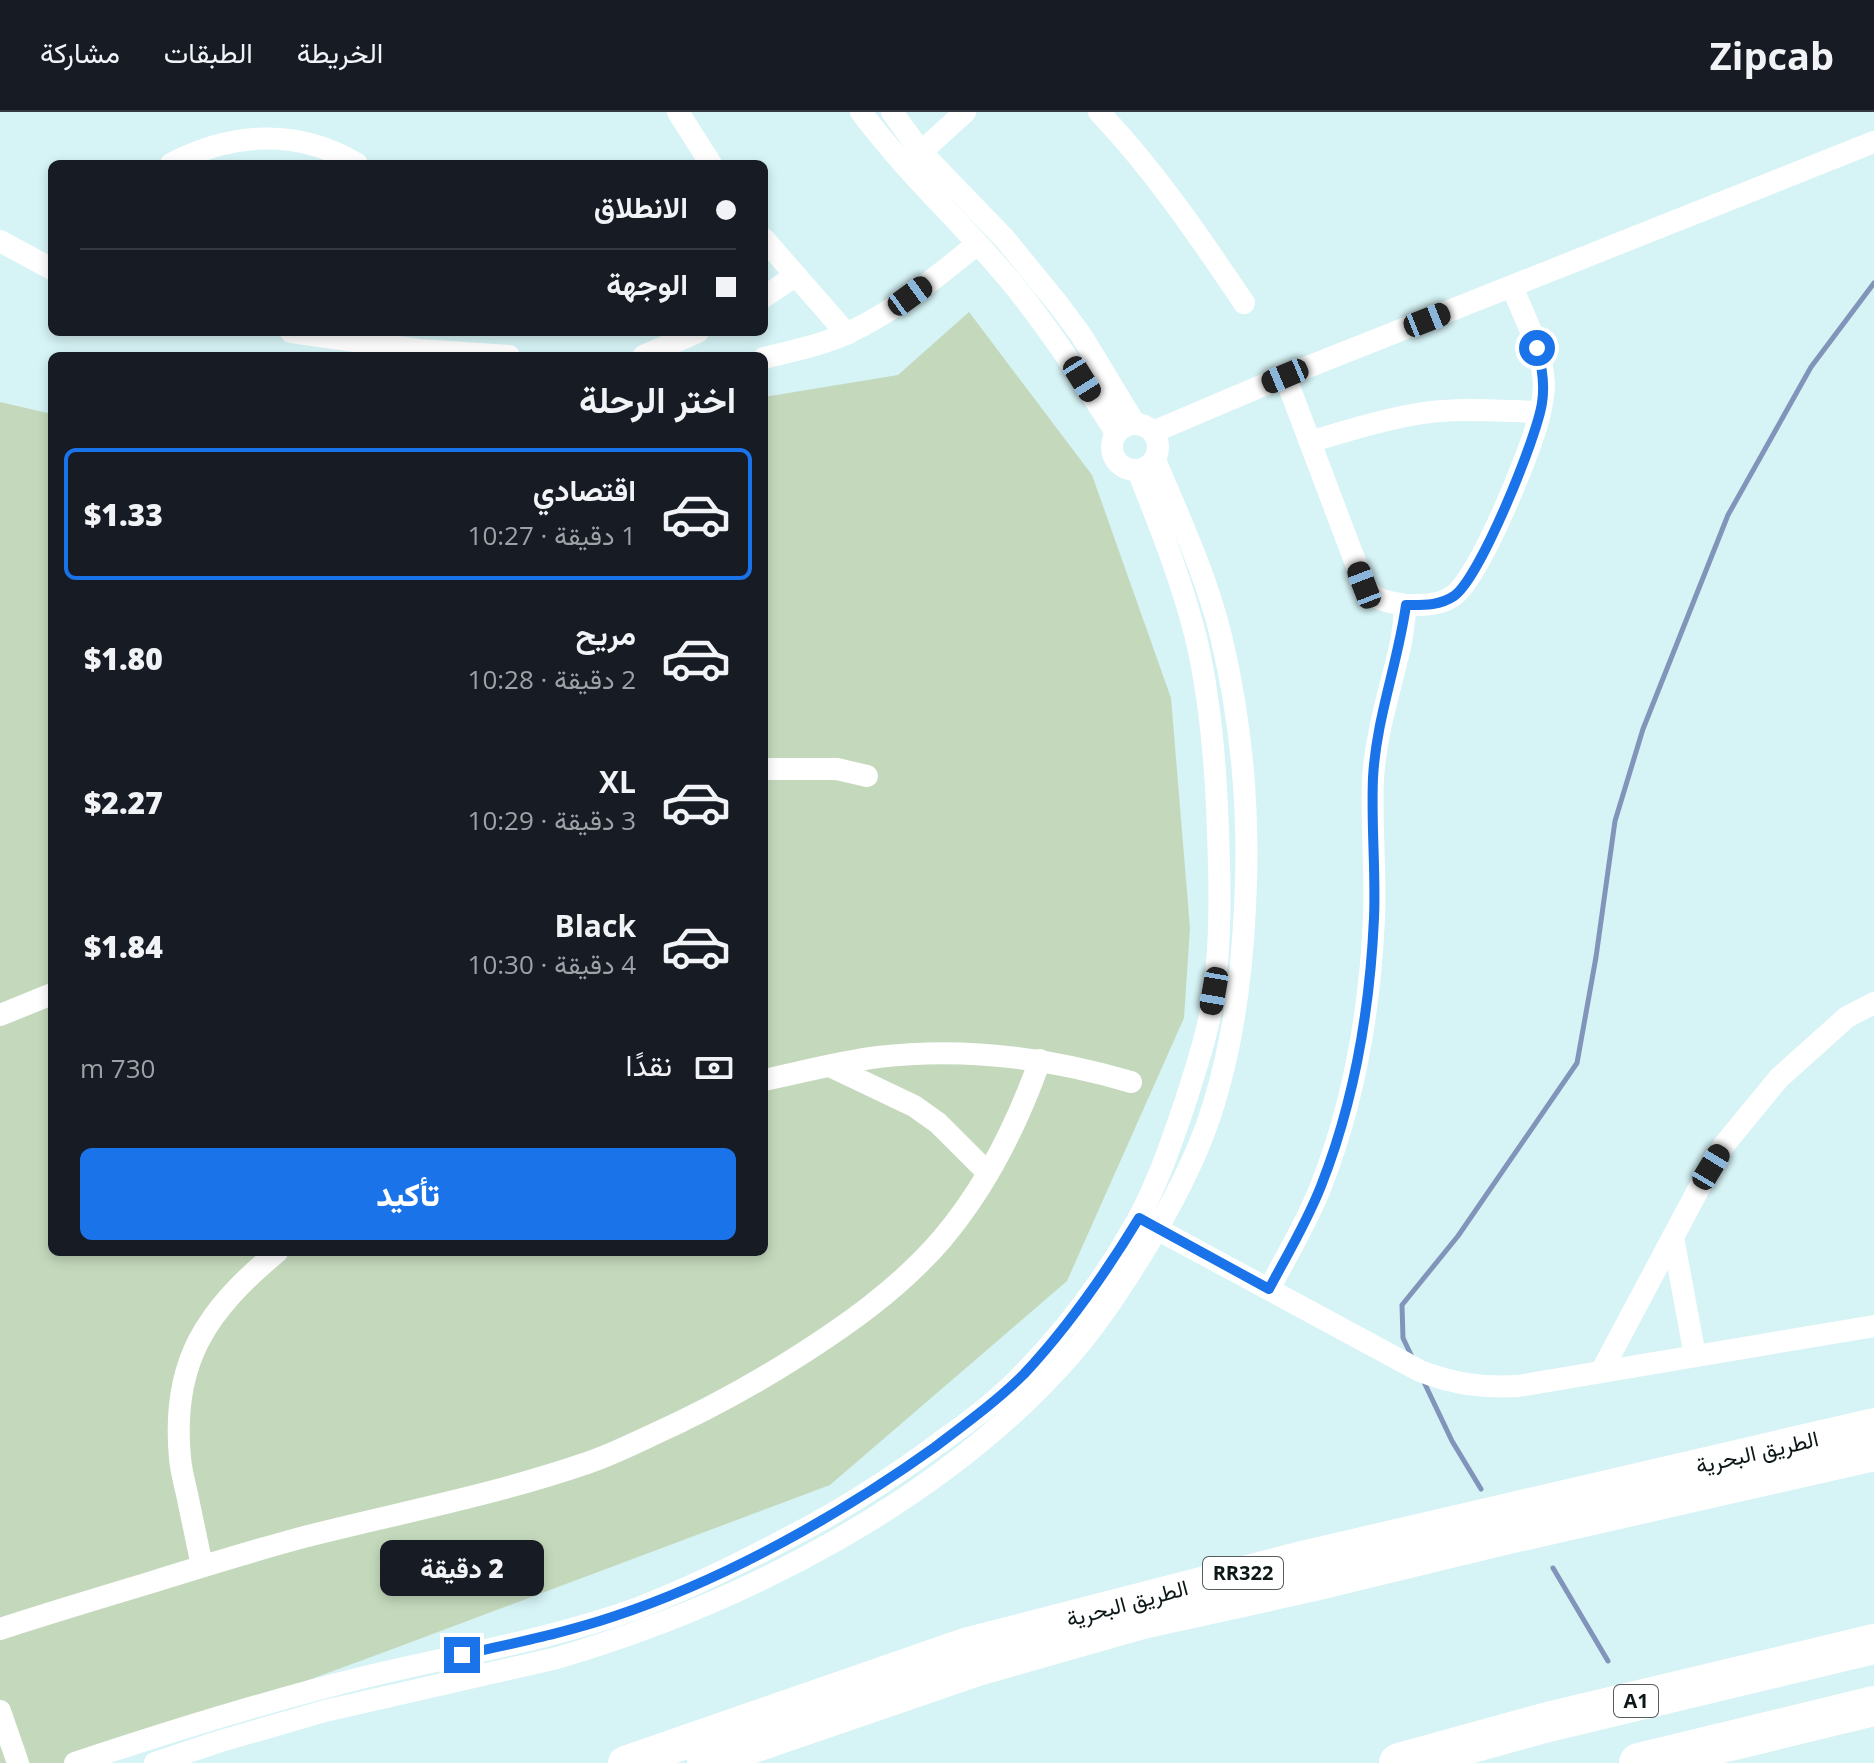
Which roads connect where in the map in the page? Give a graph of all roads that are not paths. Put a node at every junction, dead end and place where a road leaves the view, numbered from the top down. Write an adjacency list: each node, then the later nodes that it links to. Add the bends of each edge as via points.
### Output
1 (678, 112): 10 (street)
2 (861, 112): 7 (street)
3 (892, 112): 7 (street)
4 (965, 112): 7 (street)
5 (1099, 112): 18 (street, via 1137,152)
6 (1874, 142): 16 (street)
7 (913, 159): 13 (street); 28 (street, via 1005,239 1081,335)
8 (178, 160): 9 (street, via 235,140 275,138 313,143)
9 (350, 160)
10 (708, 160)
11 (0, 241): 14 (street)
12 (768, 244): 15 (street)
13 (977, 244): 19 (street, via 910,296); 28 (street)
14 (48, 267)
15 (795, 276): 17 (street); 19 (street)
16 (1512, 286): 26 (street); 27 (street, via 1540,360)
17 (768, 294)
18 (1244, 303)
19 (847, 334): 25 (street)
20 (348, 336): 22 (street)
21 (689, 336): 24 (street)
22 (420, 341): 23 (street)
23 (485, 352)
24 (652, 352)
25 (768, 357)
26 (1285, 376): 28 (street); 29 (street)
27 (1540, 412): 29 (street, via 1419,413); 31 (street, via 1506,504 1469,580 1442,602)
28 (1135, 430): 30 (street, via 1158,441 1158,451); 30 (street, via 1112,441 1112,450 1129,470)
29 (1310, 442): 31 (street, via 1369,592)
30 (1146, 465): 42 (street, via 1174,505 1220,635 1247,822 1240,973 1215,1100 1188,1169)
31 (1406, 605): 45 (street, via 1376,750 1372,954 1353,1077 1321,1185)
32 (768, 769): 33 (street, via 837,769)
33 (867, 776)
34 (48, 996): 36 (street)
35 (1874, 1003): 43 (street, via 1847,1017 1769,1089 1724,1145)
36 (0, 1015)
37 (1040, 1060): 38 (street, via 916,1054); 40 (street); 41 (street, via 1024,1106)
38 (830, 1066): 39 (street); 41 (street, via 914,1106)
39 (768, 1079)
40 (1131, 1082)
41 (988, 1173): 51 (street, via 942,1239 874,1303 839,1331 684,1421 544,1477)
42 (1148, 1224): 45 (street); 57 (street, via 1067,1326 995,1400 878,1486 746,1560 592,1623 261,1705); 58 (street, via 1119,1292 1075,1350 1020,1408 913,1492 809,1555 585,1650 338,1708)
43 (1673, 1237): 47 (street); 48 (street)
44 (272, 1256): 51 (street, via 207,1325 182,1381 180,1460)
45 (1269, 1289): 48 (street, via 1420,1371 1460,1384 1518,1386)
46 (1874, 1326): 47 (street)
47 (1695, 1356): 48 (street)
48 (1601, 1372)
49 (1874, 1425): 59 (main road, الطريق البحرية / RR322, via 1302,1558 965,1645)
50 (1874, 1454): 60 (main road, الطريق البحرية / RR322, via 1143,1622 978,1669)
51 (202, 1566): 52 (street)
52 (0, 1629)
53 (1874, 1644): 61 (highway, A1)
54 (1874, 1706): 62 (highway)
55 (0, 1711): 56 (street)
56 (18, 1763)
57 (75, 1763)
58 (155, 1763)
59 (625, 1763)
60 (704, 1763)
61 (1399, 1763)
62 (1639, 1763)

